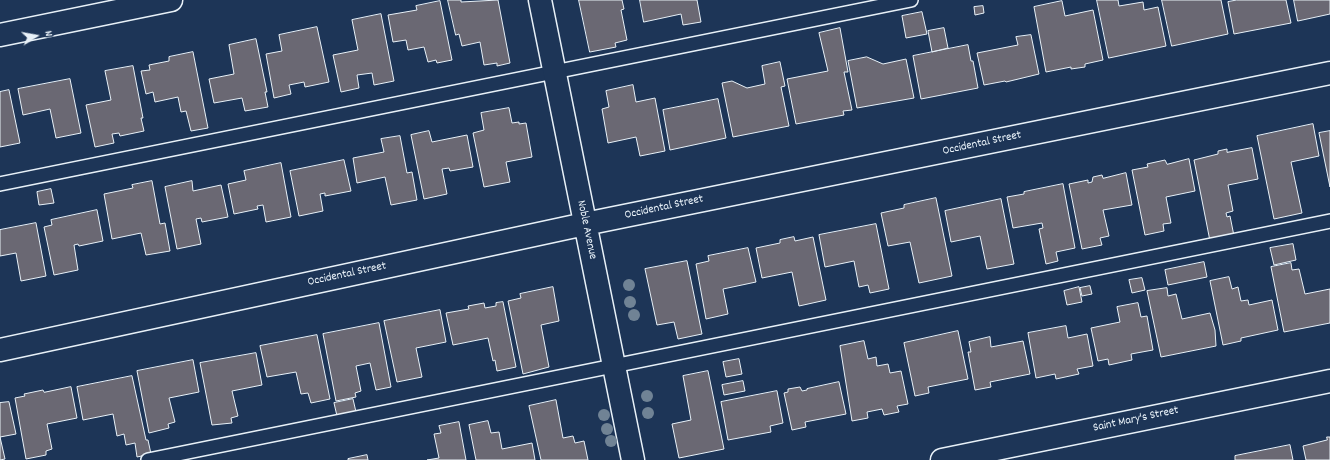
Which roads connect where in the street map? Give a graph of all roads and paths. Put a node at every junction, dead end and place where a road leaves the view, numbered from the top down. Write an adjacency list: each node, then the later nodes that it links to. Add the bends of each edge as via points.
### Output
1 (171, 0): 4 (street)
2 (540, 0): 5 (street, Noble Avenue)
3 (911, 0): 5 (lane)
4 (0, 35)
5 (554, 73): 7 (lane); 9 (street, Noble Avenue)
6 (1330, 73): 9 (street, Occidental Street)
7 (0, 184)
8 (1330, 221): 11 (lane)
9 (585, 224): 10 (street, Occidental Street); 11 (street, Noble Avenue)
10 (0, 350)
11 (614, 366): 13 (lane); 14 (street, Noble Avenue)
12 (1330, 381): 15 (street, Saint Mary's Street)
13 (148, 460)
14 (633, 460)
15 (942, 460)

